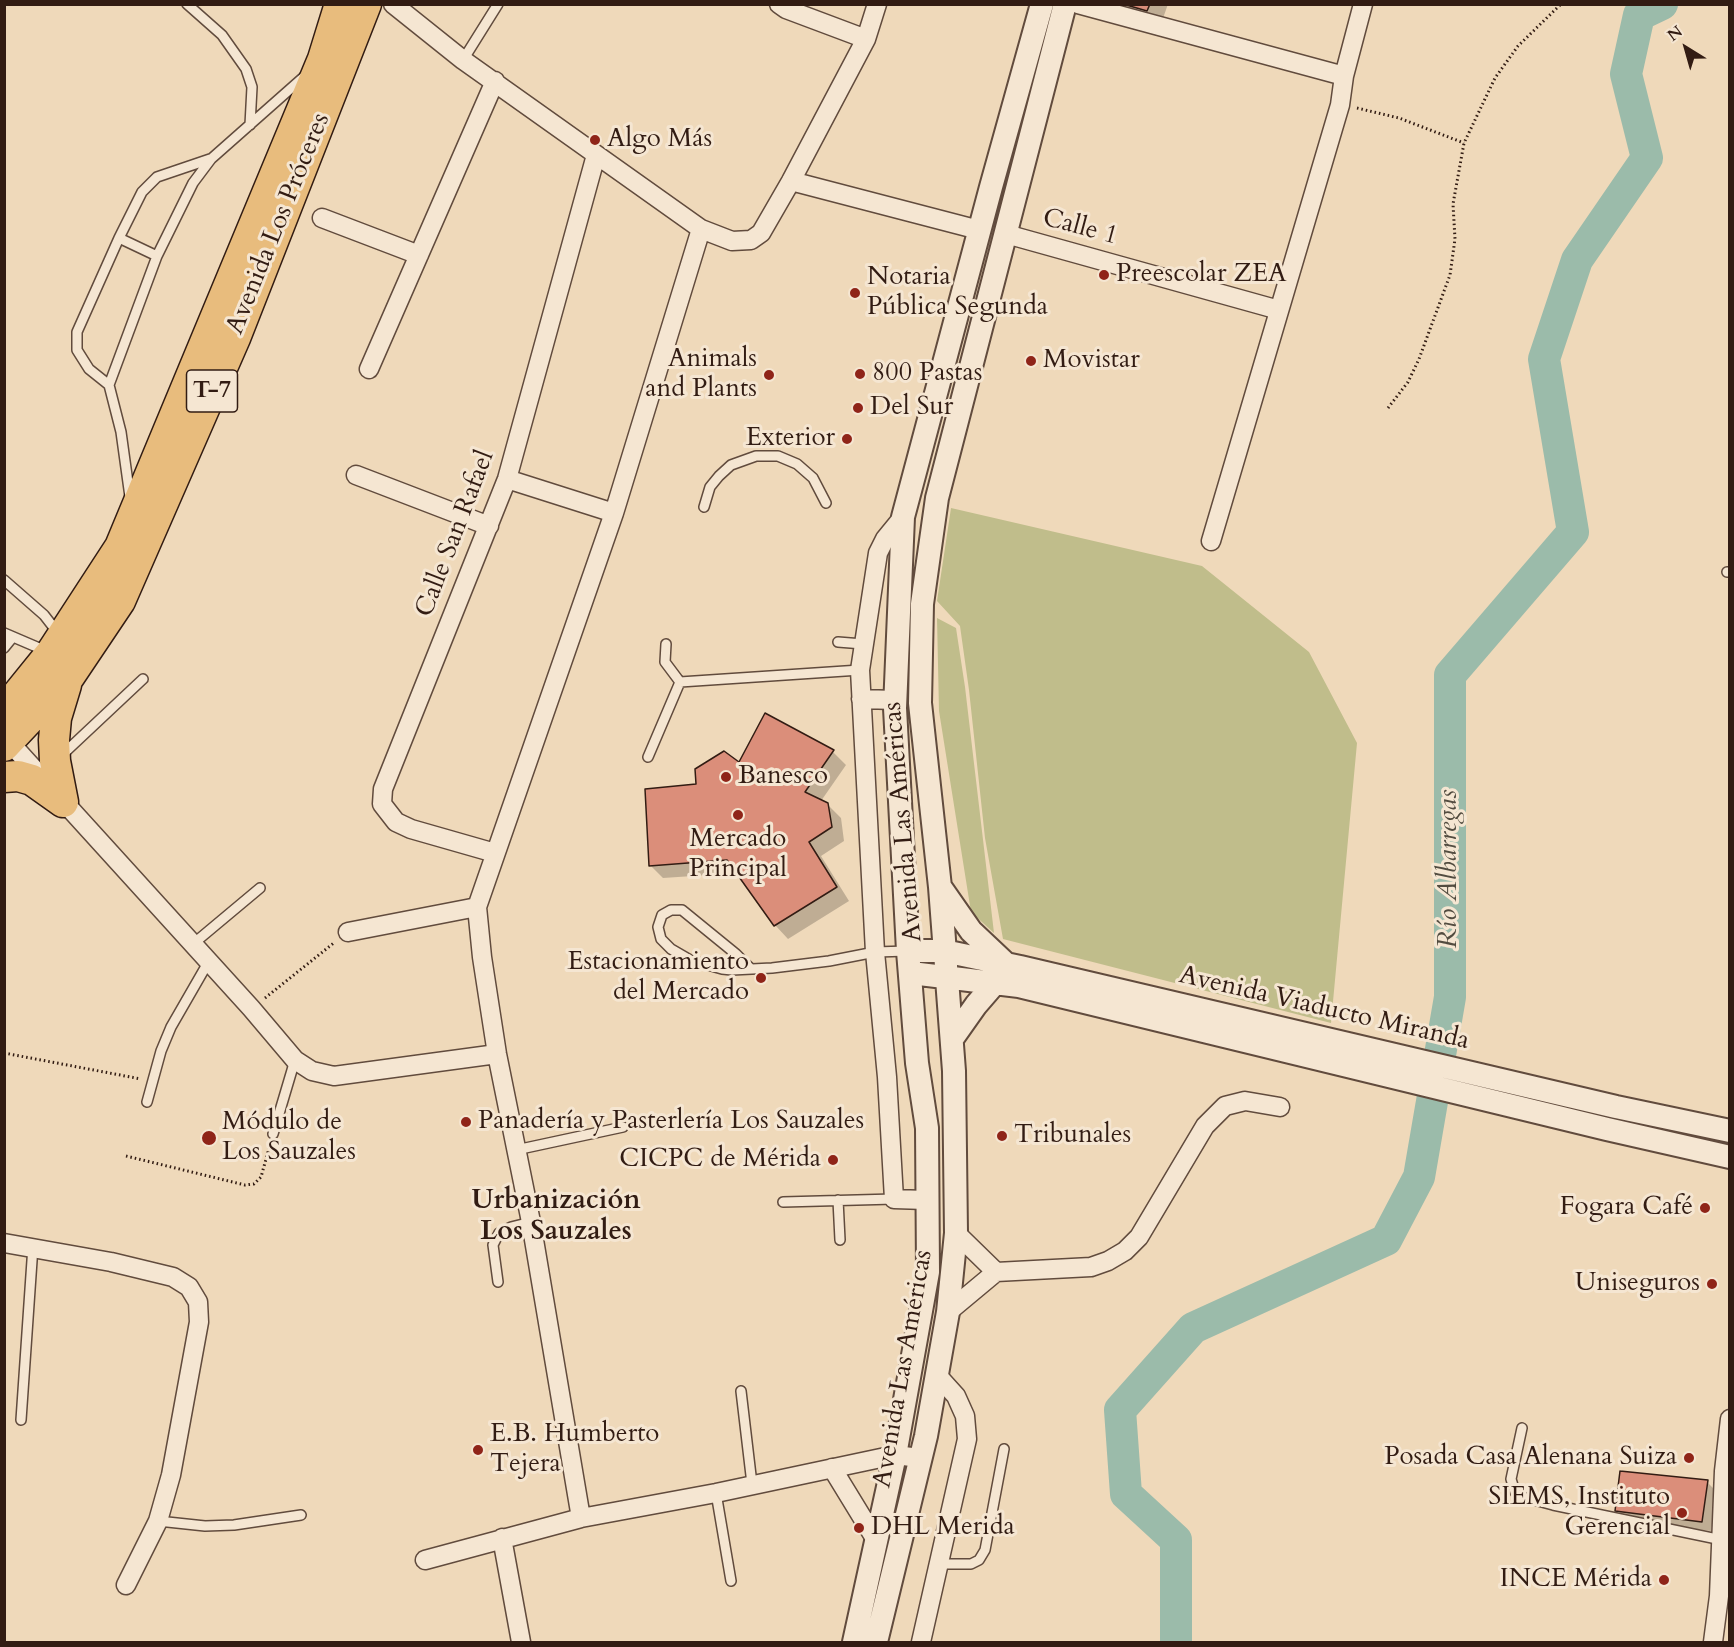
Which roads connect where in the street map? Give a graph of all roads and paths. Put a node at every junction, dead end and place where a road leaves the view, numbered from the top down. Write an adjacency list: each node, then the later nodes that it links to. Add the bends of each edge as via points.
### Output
1 (187, 4): 19 (lane, via 222,35 246,69 252,87)
2 (340, 4): 14 (highway, Avenida Los Próceres / T-7)
3 (366, 4): 52 (highway, Avenida Los Próceres / T-7, via 235,338 120,601)
4 (498, 4): 15 (lane)
5 (779, 4): 13 (street)
6 (877, 4): 13 (street)
7 (1042, 4): 26 (street, Avenida Las Américas)
8 (1065, 4): 27 (street, Avenida Las Américas)
9 (1078, 4): 16 (street)
10 (1363, 4): 16 (street)
11 (1561, 4): 20 (path, via 1518,46 1495,78)
12 (395, 5): 15 (street)
13 (866, 39): 23 (street)
14 (323, 59): 19 (lane); 41 (highway, Avenida Los Próceres / T-7)
15 (463, 60): 17 (street)
16 (1344, 76): 18 (street)
17 (495, 81): 21 (street); 29 (street)
18 (1340, 105): 20 (path, via 1399,118); 31 (street)
19 (250, 125): 22 (lane)
20 (1464, 142): 34 (path, via 1453,204 1455,239 1450,275 1419,359 1408,382)
21 (596, 155): 25 (street); 36 (street, Calle San Rafael)
22 (211, 159): 28 (lane, via 157,177 142,192); 30 (lane, via 193,183)
23 (791, 181): 25 (street, via 761,233 751,240 732,241); 26 (street)
24 (322, 218): 29 (street)
25 (701, 229): 39 (street)
26 (979, 230): 40 (street, Avenida Las Américas)
27 (1006, 234): 31 (street, Calle 1); 64 (street, Avenida Las Américas, via 937,498 922,604 921,703)
28 (119, 238): 30 (lane); 33 (lane, via 77,332 77,350 90,369)
29 (419, 255): 32 (street)
30 (157, 256): 33 (lane)
31 (1279, 310): 43 (street)
32 (369, 369)
33 (109, 385): 41 (lane, via 121,432)
34 (1388, 408)
35 (357, 475): 42 (street)
36 (507, 479): 39 (street); 42 (street, Calle San Rafael)
37 (826, 503): 38 (lane, via 813,478 796,464 778,456 756,456 731,465 719,476 710,487)
38 (704, 507)
39 (614, 513): 63 (street)
40 (903, 517): 48 (street, via 878,553); 56 (street, Avenida Las Américas)
41 (133, 519): 49 (highway, Avenida Los Próceres / T-7, via 120,547)
42 (489, 526): 63 (street, Calle San Rafael, via 383,789 382,804 396,822 411,829)
43 (1211, 541)
44 (4, 580): 49 (lane, via 44,615)
45 (9, 635): 49 (lane); 50 (lane)
46 (838, 642): 48 (lane)
47 (666, 644): 54 (lane, via 664,662)
48 (863, 644): 51 (street)
49 (56, 645): 57 (highway, Avenida Los Próceres / T-7)
50 (4, 648)
51 (860, 670): 54 (lane); 55 (street)
52 (69, 677): 58 (highway, Avenida Los Próceres / T-7); 60 (highway, T-7, via 56,718)
53 (143, 679): 60 (lane)
54 (680, 682): 59 (lane)
55 (861, 699): 56 (street); 70 (street)
56 (895, 700): 72 (street, Avenida Las Américas)
57 (4, 711)
58 (6, 741): 62 (street)
59 (648, 758)
60 (55, 761): 62 (highway, T-7)
61 (4, 777): 62 (highway, via 32,780)
62 (63, 802): 68 (street)
63 (495, 853): 66 (street)
64 (940, 887): 69 (street, Avenida Las Américas); 74 (street, via 971,931)
65 (260, 888): 68 (lane)
66 (477, 907): 67 (street); 79 (street)
67 (348, 932): 76 (path)
68 (193, 944): 71 (street)
69 (944, 951): 72 (street); 74 (street); 75 (street, Avenida Las Américas)
70 (875, 952): 72 (lane); 73 (lane, via 829,961); 82 (street)
71 (209, 962): 76 (street); 83 (lane, via 171,1027)
72 (910, 962): 75 (street); 81 (street, Avenida Las Américas)
73 (750, 968): 73 (lane, via 682,910 662,915 658,927 661,939 671,949 710,967)
74 (1010, 975): 75 (street); 77 (street, via 976,1005); 87 (street, Avenida Viaducto Miranda); 91 (street, Avenida Viaducto Miranda, via 1607,1130)
75 (948, 976): 77 (street, Avenida Las Américas)
76 (251, 1008): 80 (street)
77 (952, 1039): 97 (street, Avenida Las Américas)
78 (4, 1053): 83 (path)
79 (497, 1054): 80 (street, via 334,1076 312,1071); 89 (street)
80 (295, 1060): 88 (lane)
81 (919, 1074): 82 (street); 94 (street, Avenida Las Américas, via 927,1128)
82 (887, 1077): 92 (street)
83 (152, 1081): 84 (lane)
84 (147, 1102)
85 (1280, 1107): 101 (street, via 1245,1101 1226,1106 1205,1126 1139,1237 1108,1261 1091,1267)
86 (624, 1127): 89 (lane)
87 (1730, 1131)
88 (273, 1134): 90 (path, via 261,1177 254,1184)
89 (516, 1150): 96 (street)
90 (126, 1156)
91 (1730, 1157)
92 (894, 1199): 93 (lane); 94 (street)
93 (838, 1200): 95 (lane); 98 (lane)
94 (926, 1200): 110 (street, Avenida Las Américas, via 928,1272)
95 (783, 1202)
96 (531, 1222): 102 (lane, via 499,1233 493,1245); 116 (street)
97 (956, 1233): 101 (street); 103 (street, Avenida Las Américas)
98 (840, 1240)
99 (4, 1243): 100 (street)
100 (33, 1246): 107 (lane); 117 (street, via 173,1277 189,1287 198,1302 199,1322 171,1475)
101 (996, 1272): 103 (street)
102 (498, 1282)
103 (948, 1312): 104 (street, Avenida Las Américas)
104 (937, 1375): 111 (street, Avenida Las Américas); 122 (street, via 956,1396 965,1416 967,1439)
105 (741, 1391): 113 (lane)
106 (1730, 1419): 120 (street)
107 (21, 1420)
108 (1522, 1428): 120 (lane, via 1511,1479 1520,1496)
109 (1004, 1449): 122 (lane, via 980,1560 971,1564)
110 (895, 1455): 111 (street); 112 (street); 119 (street, Avenida Las Américas)
111 (920, 1458): 128 (street, Avenida Las Américas)
112 (832, 1468): 113 (street); 119 (street)
113 (752, 1484): 114 (street)
114 (716, 1493): 116 (street); 123 (lane)
115 (301, 1515): 117 (lane, via 234,1525)
116 (581, 1518): 118 (street)
117 (158, 1521): 124 (street)
118 (502, 1538): 121 (street); 126 (street)
119 (876, 1540): 127 (street, Avenida Las Américas)
120 (1722, 1540): 125 (street)
121 (425, 1560)
122 (940, 1564): 129 (street)
123 (731, 1581)
124 (126, 1585)
125 (1724, 1597): 130 (street)
126 (521, 1642)
127 (854, 1642)
128 (876, 1642)
129 (921, 1642)
130 (1713, 1642)

